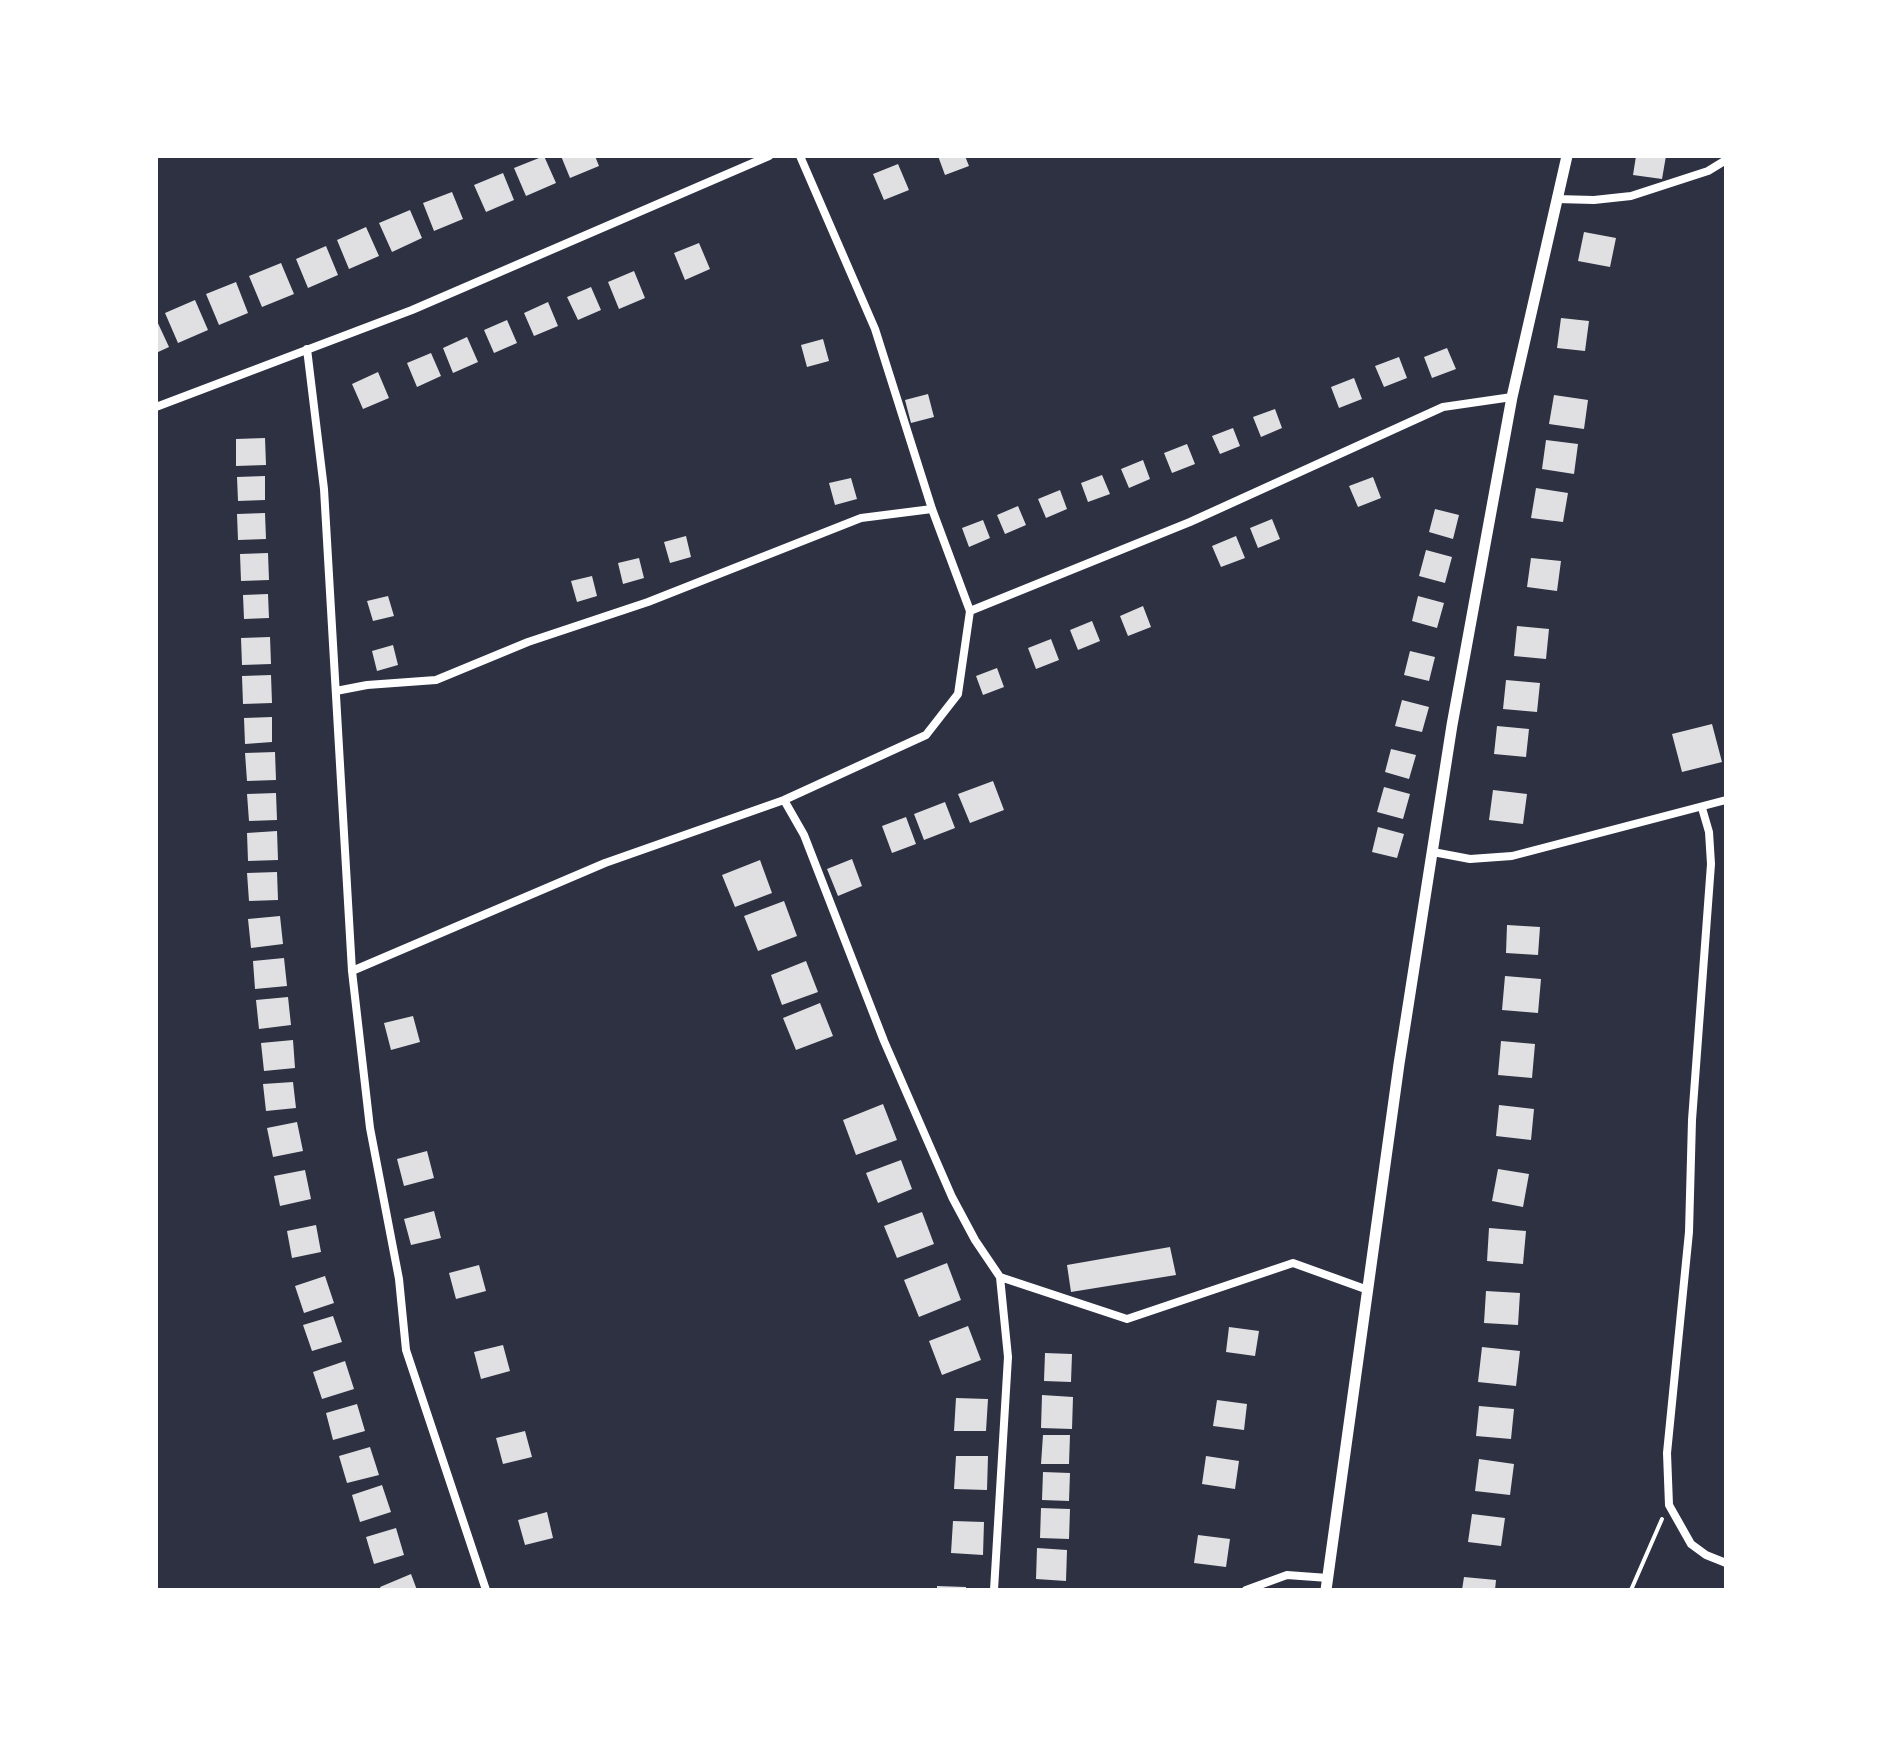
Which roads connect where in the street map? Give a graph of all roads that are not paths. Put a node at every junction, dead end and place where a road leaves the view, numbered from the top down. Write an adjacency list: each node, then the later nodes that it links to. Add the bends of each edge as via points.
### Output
1 (769, 156): 6 (street, via 412,310)
2 (800, 156): 9 (street, via 875,329)
3 (1567, 156): 5 (street)
4 (1726, 160): 5 (street, via 1631,196)
5 (1556, 199): 7 (street)
6 (307, 349): 8 (street); 11 (street, via 324,489)
7 (1512, 397): 10 (street, via 1443,407 1190,522); 15 (street)
8 (156, 407)
9 (932, 509): 10 (street); 11 (street, via 861,518 436,680)
10 (970, 611): 12 (street, via 958,694 926,735)
11 (336, 691): 16 (street)
12 (784, 800): 16 (street, via 605,863); 17 (street, via 804,835 952,1197)
13 (1726, 800): 14 (street)
14 (1702, 808): 15 (street, via 1512,856 1470,859); 19 (street, via 1711,864 1689,1232 1667,1453 1669,1505 1691,1544)
15 (1433, 852): 18 (street)
16 (352, 971): 21 (street, via 370,1128 399,1279 406,1350)
17 (1000, 1277): 18 (street, via 1127,1319 1293,1263); 22 (street, via 1008,1357)
18 (1368, 1290): 20 (street)
19 (1726, 1563)
20 (1327, 1584): 23 (street, via 1287,1575)
21 (486, 1590)
22 (994, 1590)
23 (1246, 1590)

